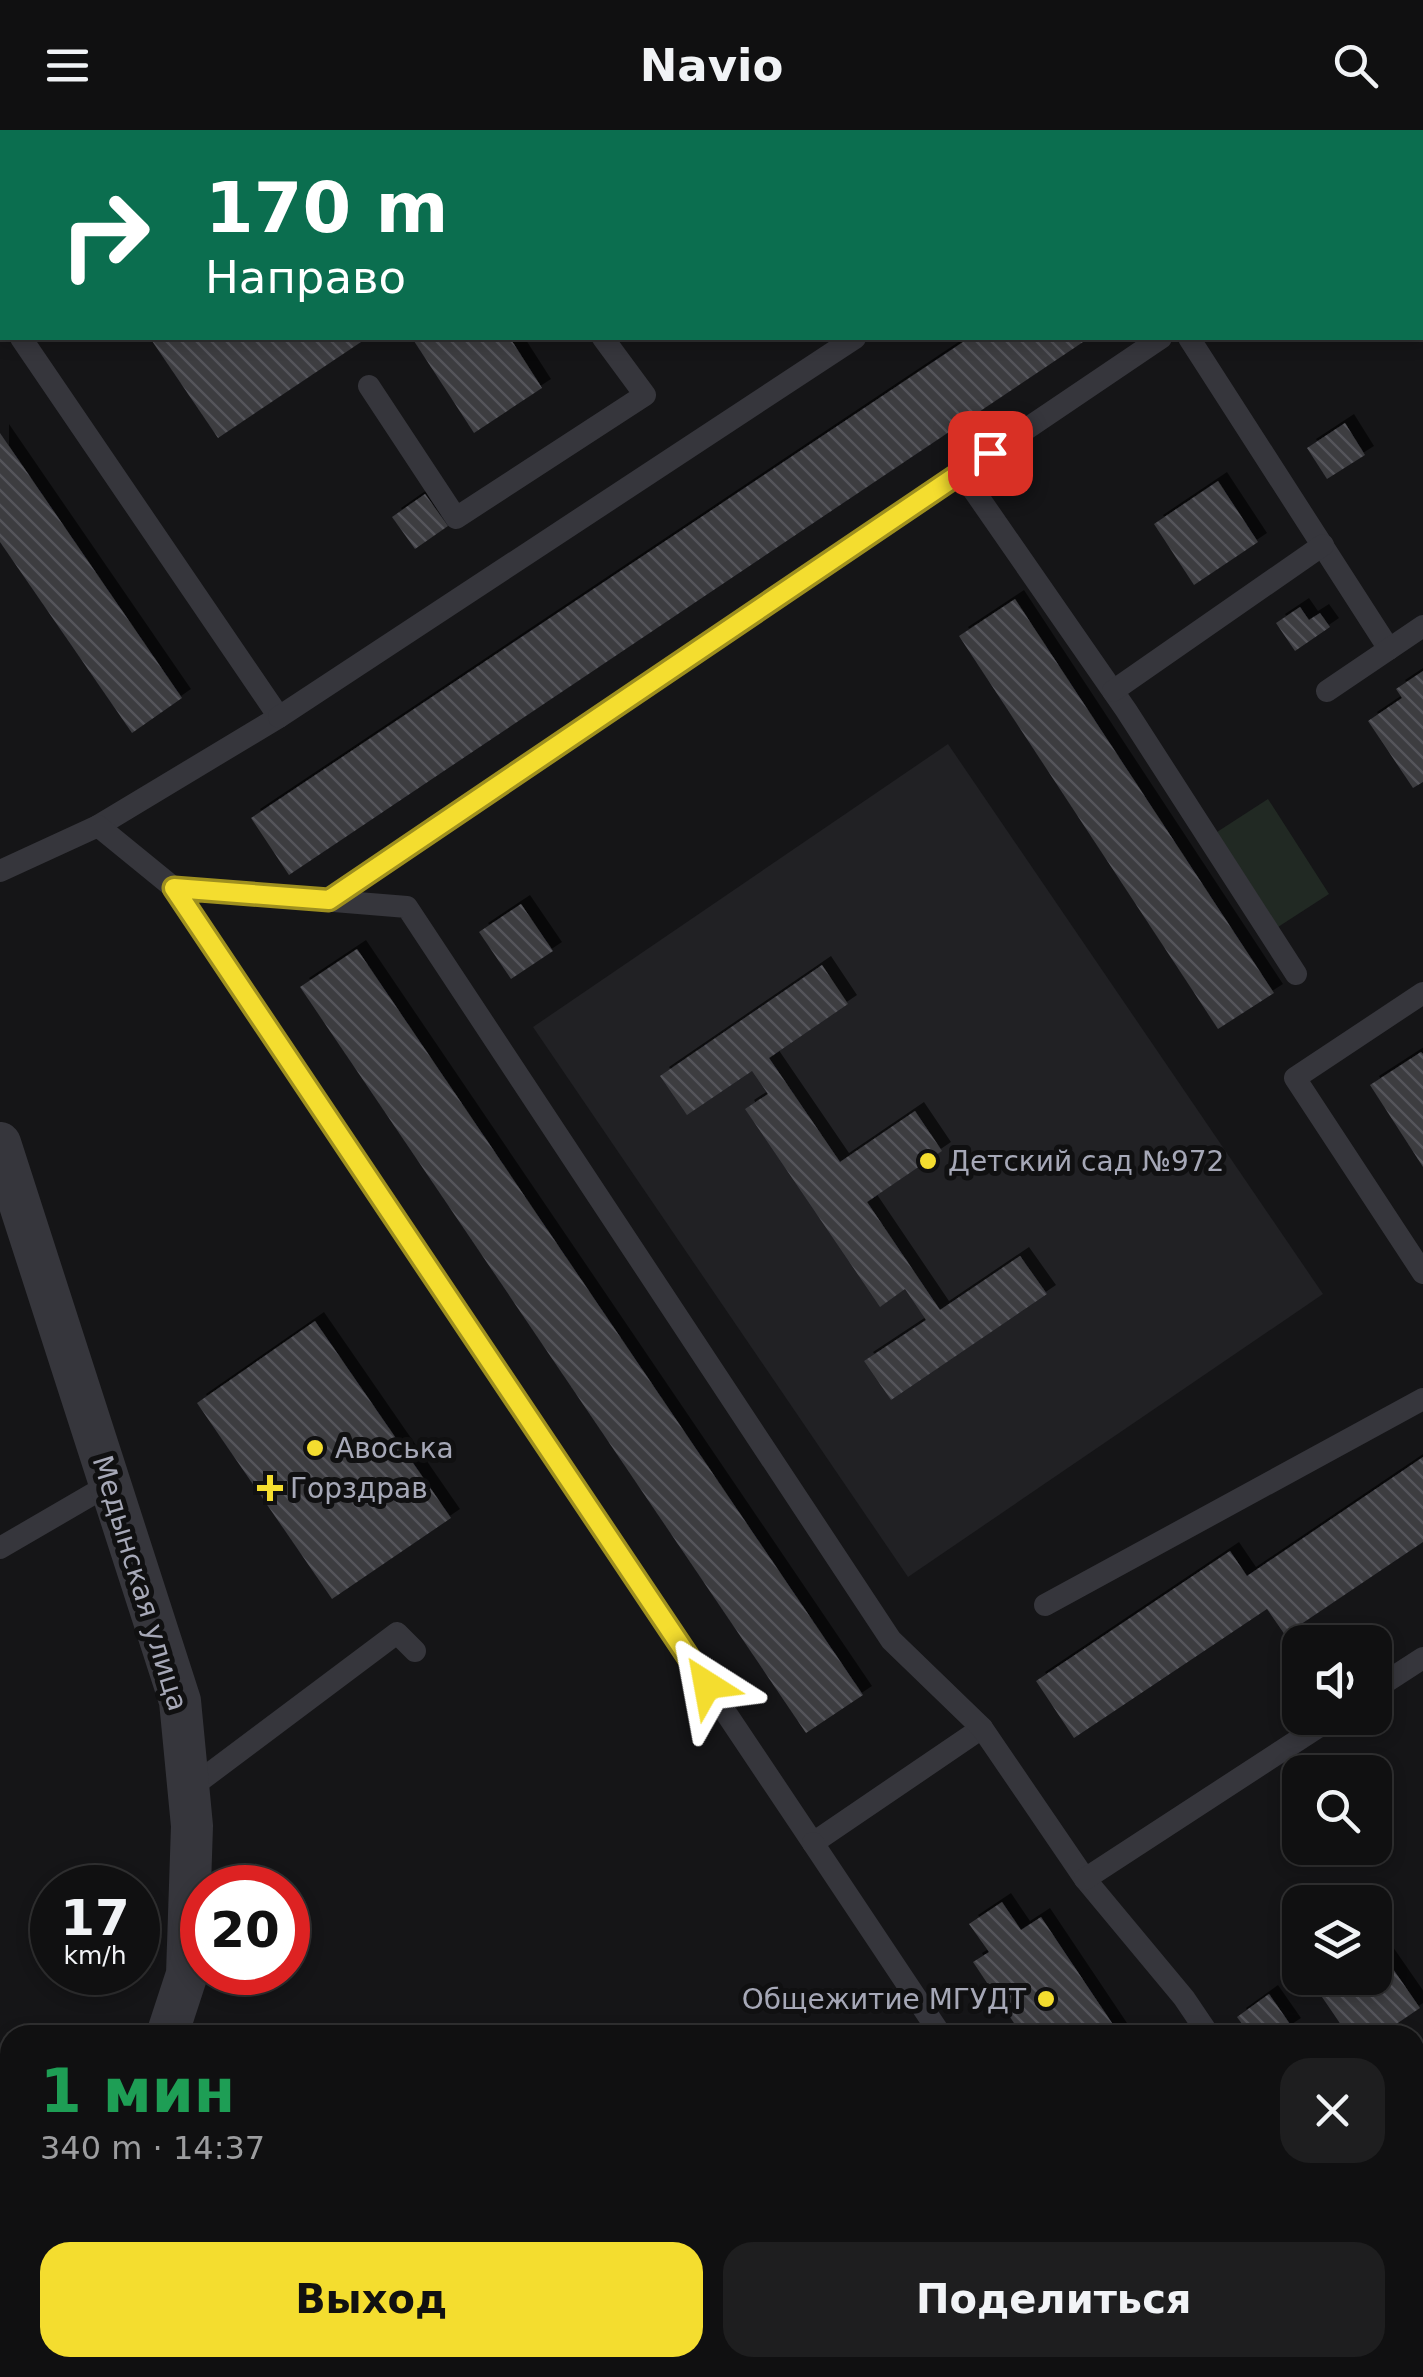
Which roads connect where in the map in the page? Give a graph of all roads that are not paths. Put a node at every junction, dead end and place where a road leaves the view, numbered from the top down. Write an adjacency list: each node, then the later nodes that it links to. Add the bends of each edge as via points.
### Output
1 (22, 340): 13 (lane)
2 (604, 340): 6 (lane, via 644,395 456,518)
3 (852, 340): 13 (lane)
4 (1158, 340): 7 (lane)
5 (1190, 340): 8 (lane)
6 (369, 386)
7 (962, 472): 11 (lane); 17 (lane)
8 (1322, 545): 10 (lane); 11 (lane)
9 (1423, 626): 10 (lane)
10 (1389, 649): 12 (lane)
11 (1113, 691): 18 (lane)
12 (1327, 691)
13 (280, 717): 14 (lane)
14 (98, 826): 15 (lane); 16 (lane)
15 (0, 871)
16 (174, 888): 17 (lane); 32 (lane)
17 (329, 900): 29 (lane, via 407,907 891,1640)
18 (1296, 974)
19 (1423, 993): 21 (lane, via 1295,1078)
20 (0, 1143): 23 (street, Медынская улица)
21 (1423, 1273)
22 (1423, 1399): 25 (lane)
23 (110, 1484): 24 (lane); 31 (street, Медынская улица, via 180,1701)
24 (0, 1548)
25 (1045, 1606)
26 (415, 1651): 31 (lane, via 396,1634)
27 (1423, 1658): 28 (lane)
28 (1392, 1678)
29 (982, 1728): 32 (lane); 33 (lane)
30 (1306, 1735): 33 (lane)
31 (188, 1789): 34 (street, Медынская улица, via 187,1974)
32 (813, 1843): 35 (lane)
33 (1085, 1880): 36 (lane)
34 (170, 2025)
35 (934, 2025)
36 (1202, 2025)

